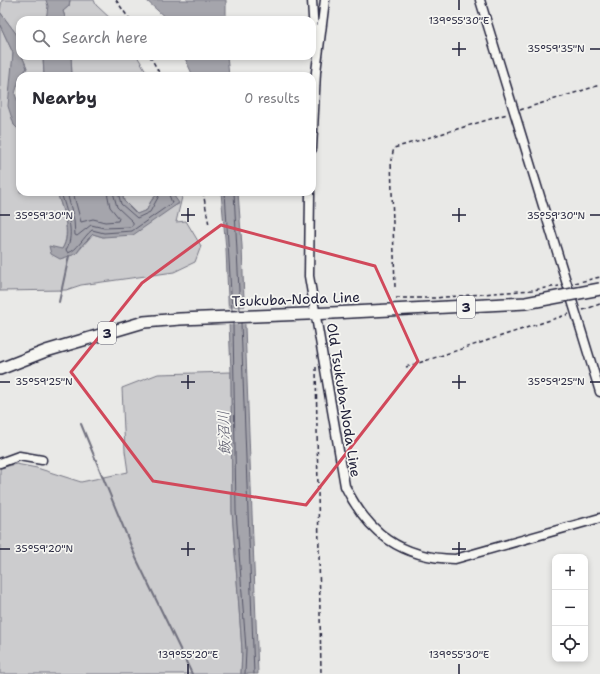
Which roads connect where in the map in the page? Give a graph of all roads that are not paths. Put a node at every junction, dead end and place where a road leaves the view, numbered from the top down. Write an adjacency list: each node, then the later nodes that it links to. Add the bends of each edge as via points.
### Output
1 (312, 0): 4 (street)
2 (325, 0): 6 (street)
3 (480, 0): 11 (street)
4 (313, 16)
5 (315, 60): 6 (street)
6 (316, 72)
7 (310, 196): 9 (street, Old Tsukuba-Noda Line, via 309,276)
8 (600, 289): 9 (main road, Tsukuba-Noda Line / 3, bridge, via 526,303)
9 (316, 314): 10 (main road, Tsukuba-Noda Line / 3, via 161,320 129,326 24,358); 14 (street, Old Tsukuba-Noda Line, via 345,486 355,506 378,533 420,555 455,558)
10 (0, 369)
11 (600, 392)
12 (42, 460): 13 (street, via 19,456)
13 (0, 463)
14 (600, 518)

